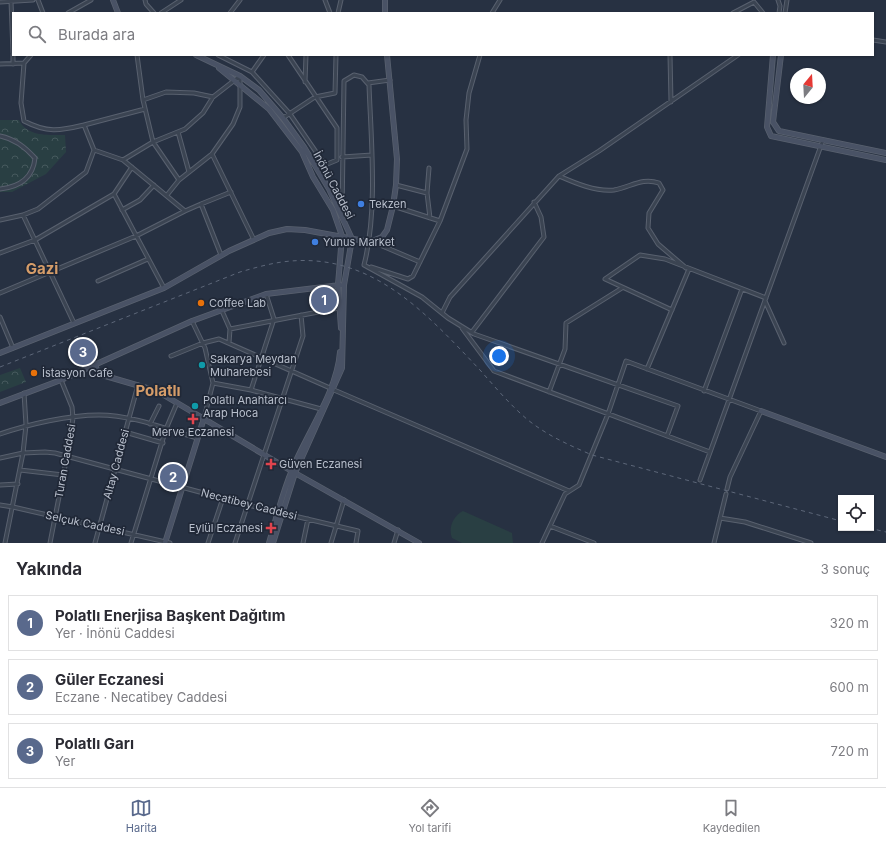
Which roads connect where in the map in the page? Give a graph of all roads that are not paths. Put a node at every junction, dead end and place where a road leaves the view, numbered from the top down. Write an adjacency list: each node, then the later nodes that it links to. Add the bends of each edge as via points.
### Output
1 (33, 0): 15 (street)
2 (38, 0): 17 (street)
3 (92, 0): 18 (street)
4 (118, 0): 16 (street)
5 (145, 0): 20 (street)
6 (181, 0): 21 (street)
7 (240, 0): 22 (street)
8 (324, 0): 23 (street)
9 (341, 0): 24 (street)
10 (385, 0): 25 (street)
11 (500, 0): 26 (street)
12 (779, 0): 29 (street)
13 (787, 0): 30 (street)
14 (0, 2): 15 (street)
15 (11, 2): 31 (street)
16 (114, 2): 19 (street)
17 (43, 12)
18 (70, 12)
19 (118, 12)
20 (153, 12)
21 (163, 12)
22 (231, 12)
23 (330, 12)
24 (338, 12)
25 (385, 12)
26 (493, 12)
27 (735, 12): 28 (street, via 754,2)
28 (762, 12)
29 (779, 12)
30 (785, 12)
31 (12, 28)
32 (874, 40): 33 (street)
33 (886, 42)
34 (13, 56): 51 (street)
35 (30, 56): 49 (street)
36 (137, 56): 63 (street)
37 (220, 56): 52 (street)
38 (263, 56): 52 (street)
39 (289, 56): 58 (street)
40 (306, 56): 58 (street)
41 (336, 56): 56 (street)
42 (387, 56): 55 (street)
43 (480, 56): 102 (street, via 469,94 466,120 467,149)
44 (670, 56): 64 (street)
45 (737, 56): 64 (street)
46 (773, 56): 73 (street, via 767,127 771,136)
47 (781, 56): 71 (street, via 774,122 779,131)
48 (205, 57): 53 (street, İnönü Caddesi); 54 (street, İnönü Caddesi)
49 (24, 63): 51 (street); 68 (street, via 21,103 24,121 39,129 59,131)
50 (0, 64): 51 (street)
51 (13, 64)
52 (252, 72): 66 (street)
53 (240, 76): 54 (street); 60 (street); 67 (street, İnönü Caddesi, via 259,90)
54 (234, 79): 60 (street, İnönü Caddesi); 61 (street)
55 (390, 80): 59 (street); 87 (street, via 397,159)
56 (336, 81): 57 (street); 62 (street, via 335,93)
57 (344, 81): 59 (street, via 354,75 362,77); 78 (street)
58 (305, 82): 62 (street)
59 (368, 83): 77 (street)
60 (240, 84): 76 (street, via 240,107 233,124); 104 (street, İnönü Caddesi, via 270,109 302,152 333,210)
61 (213, 97): 63 (street, via 166,92); 69 (street, via 203,113)
62 (315, 97): 66 (street); 66 (street, via 337,128 337,160 325,165)
63 (143, 100): 65 (street)
64 (671, 102): 84 (street)
65 (145, 109): 68 (street); 72 (street)
66 (290, 114): 67 (street)
67 (283, 118): 99 (street, İnönü Caddesi, via 317,170)
68 (84, 125): 74 (street)
69 (178, 132): 72 (street); 83 (street)
70 (0, 136): 88 (street, via 26,147 34,158 28,179 10,188)
71 (823, 140): 73 (street); 75 (street)
72 (153, 142): 79 (street); 85 (street)
73 (822, 147): 80 (street); 124 (street)
74 (94, 150): 79 (street); 98 (street, via 86,172 38,209)
75 (886, 153)
76 (212, 154): 83 (street); 89 (street)
77 (372, 155): 78 (street); 108 (street)
78 (342, 157): 99 (street)
79 (123, 160): 81 (street)
80 (886, 160)
81 (132, 167): 86 (street); 91 (street)
82 (429, 168): 90 (street)
83 (190, 172): 85 (street)
84 (559, 176): 93 (street); 114 (street, via 584,186 613,190 649,180 660,183 663,190 649,213 648,228 658,244)
85 (179, 180): 92 (street)
86 (154, 185): 92 (street); 96 (street, via 134,204)
87 (396, 185): 90 (street); 95 (street)
88 (0, 189)
89 (231, 192): 94 (street); 107 (street)
90 (427, 193): 100 (street)
91 (114, 194): 96 (street); 106 (street)
92 (167, 195): 97 (street)
93 (534, 202): 128 (street, via 450,297); 136 (street, via 542,217 544,237)
94 (201, 204): 97 (street); 110 (street)
95 (393, 206): 100 (street); 108 (street, via 387,230 382,237)
96 (122, 210): 103 (street)
97 (185, 211): 103 (street)
98 (23, 215): 101 (street); 106 (street)
99 (342, 218): 105 (street, İnönü Caddesi)
100 (430, 218): 102 (street)
101 (0, 220)
102 (440, 221): 112 (street)
103 (136, 236): 111 (street); 115 (street)
104 (342, 236): 105 (street); 107 (street, via 287,229); 118 (street, İnönü Caddesi)
105 (352, 239): 108 (street); 117 (street, İnönü Caddesi)
106 (35, 240): 109 (street); 115 (street)
107 (254, 240): 110 (street)
108 (371, 242): 112 (street); 113 (street)
109 (0, 253)
110 (221, 255): 119 (street)
111 (148, 259): 116 (street); 119 (street)
112 (420, 262): 113 (street, via 413,276 408,279)
113 (364, 265): 128 (street, via 422,297)
114 (688, 268): 120 (street, via 665,259 640,255 605,280); 121 (street); 126 (street)
115 (52, 272): 122 (street); 133 (street)
116 (98, 281)
117 (344, 285): 118 (street); 152 (street, İnönü Caddesi, via 342,368)
118 (338, 286): 123 (street); 125 (street, İnönü Caddesi)
119 (164, 288): 133 (street)
120 (622, 288): 126 (street); 145 (street, via 566,323 565,349)
121 (742, 288): 124 (street); 154 (street)
122 (0, 293)
123 (266, 294): 127 (street); 131 (street)
124 (766, 299): 139 (street); 158 (street)
125 (339, 308): 129 (street); 152 (street, İnönü Caddesi, via 339,366)
126 (672, 310): 146 (street)
127 (222, 311): 132 (street); 135 (street)
128 (442, 313): 134 (street)
129 (301, 315): 131 (street); 147 (street, via 303,336)
130 (0, 317): 140 (street)
131 (274, 319): 135 (street); 143 (street)
132 (192, 321): 137 (street); 144 (street)
133 (74, 323): 140 (street)
134 (461, 326): 136 (street); 155 (street, via 494,371)
135 (230, 329): 138 (street)
136 (472, 332): 145 (street)
137 (203, 343): 138 (street, via 219,339); 142 (street); 149 (street)
138 (229, 343): 143 (street)
139 (784, 343)
140 (13, 348): 141 (street)
141 (0, 353)
142 (171, 356)
143 (261, 358): 147 (street); 153 (street)
144 (94, 363): 148 (street); 150 (street, via 102,375)
145 (559, 364): 151 (street); 155 (street)
146 (647, 369): 151 (street, via 626,360); 154 (street)
147 (293, 372): 152 (street); 157 (street)
148 (61, 380): 156 (street); 165 (street, Turan Caddesi, via 72,407)
149 (213, 383): 153 (street); 167 (street)
150 (138, 385): 160 (street, via 157,391); 166 (street, Altay Caddesi)
151 (618, 386): 164 (street); 173 (street, via 678,406)
152 (332, 389): 162 (street, İnönü Caddesi); 184 (street, İnönü Caddesi); 192 (street)
153 (251, 390): 157 (street)
154 (704, 391): 158 (street)
155 (549, 392): 164 (street)
156 (24, 393): 159 (street); 169 (street)
157 (284, 399): 162 (street); 178 (street)
158 (730, 401): 163 (street); 176 (street)
159 (0, 403)
160 (177, 403): 167 (street); 170 (street)
161 (159, 406): 168 (street)
162 (321, 409): 184 (street, İnönü Caddesi)
163 (761, 411): 180 (street); 191 (street, via 730,477)
164 (608, 414): 173 (street); 192 (street, via 579,485)
165 (73, 418): 166 (street, via 99,415); 169 (street); 179 (street, Turan Caddesi)
166 (129, 418): 168 (street); 171 (street, Altay Caddesi)
167 (204, 418): 174 (street); 178 (street)
168 (150, 424): 170 (street)
169 (26, 425): 172 (street); 177 (street)
170 (166, 429): 174 (street); 175 (street)
171 (125, 432): 175 (street); 182 (street, Altay Caddesi)
172 (0, 434)
173 (667, 436): 176 (street)
174 (198, 438): 190 (street)
175 (163, 442): 186 (street)
176 (710, 452): 187 (street)
177 (23, 453): 179 (street, Necatibey Caddesi, via 45,452); 181 (street, Necatibey Caddesi); 183 (street)
178 (265, 454): 184 (street); 196 (street)
179 (67, 456): 182 (street, Necatibey Caddesi); 185 (street, Turan Caddesi)
180 (886, 457)
181 (0, 458)
182 (115, 469): 186 (street, Necatibey Caddesi); 204 (street, Altay Caddesi)
183 (20, 470): 185 (street); 188 (street)
184 (294, 472): 195 (street); 199 (street, İnönü Caddesi)
185 (63, 475): 200 (street, Turan Caddesi)
186 (152, 480): 190 (street, Necatibey Caddesi); 207 (street)
187 (700, 480)
188 (18, 484): 189 (street); 198 (street)
189 (0, 485)
190 (183, 487): 194 (street, Necatibey Caddesi); 212 (street)
191 (727, 489)
192 (569, 491): 205 (street, via 565,494)
193 (726, 494): 201 (street)
194 (223, 498): 196 (street, Necatibey Caddesi); 213 (street)
195 (344, 500): 203 (street); 206 (street)
196 (248, 504): 199 (street, Necatibey Caddesi); 214 (street)
197 (0, 505): 198 (street, Selçuk Caddesi)
198 (13, 507): 200 (street, Selçuk Caddesi); 208 (street)
199 (280, 512): 202 (street, Necatibey Caddesi); 215 (street, İnönü Caddesi); 216 (street, İnönü Caddesi)
200 (55, 517): 204 (street, Selçuk Caddesi); 209 (street, Turan Caddesi)
201 (720, 518): 224 (street); 225 (street, via 744,522)
202 (308, 519): 203 (street, Necatibey Caddesi); 217 (street)
203 (336, 525): 218 (street); 219 (street, Necatibey Caddesi, via 358,531)
204 (100, 526): 207 (street, Selçuk Caddesi); 210 (street, Altay Caddesi)
205 (550, 526): 222 (street); 223 (street)
206 (398, 530): 220 (street); 221 (street)
207 (134, 534): 211 (street); 212 (street, Selçuk Caddesi)
208 (5, 543)
209 (50, 543)
210 (95, 543)
211 (131, 543)
212 (167, 543)
213 (208, 543)
214 (235, 543)
215 (269, 543)
216 (273, 543)
217 (303, 543)
218 (331, 543)
219 (356, 543)
220 (394, 543)
221 (419, 543)
222 (542, 543)
223 (594, 543)
224 (714, 543)
225 (811, 543)

